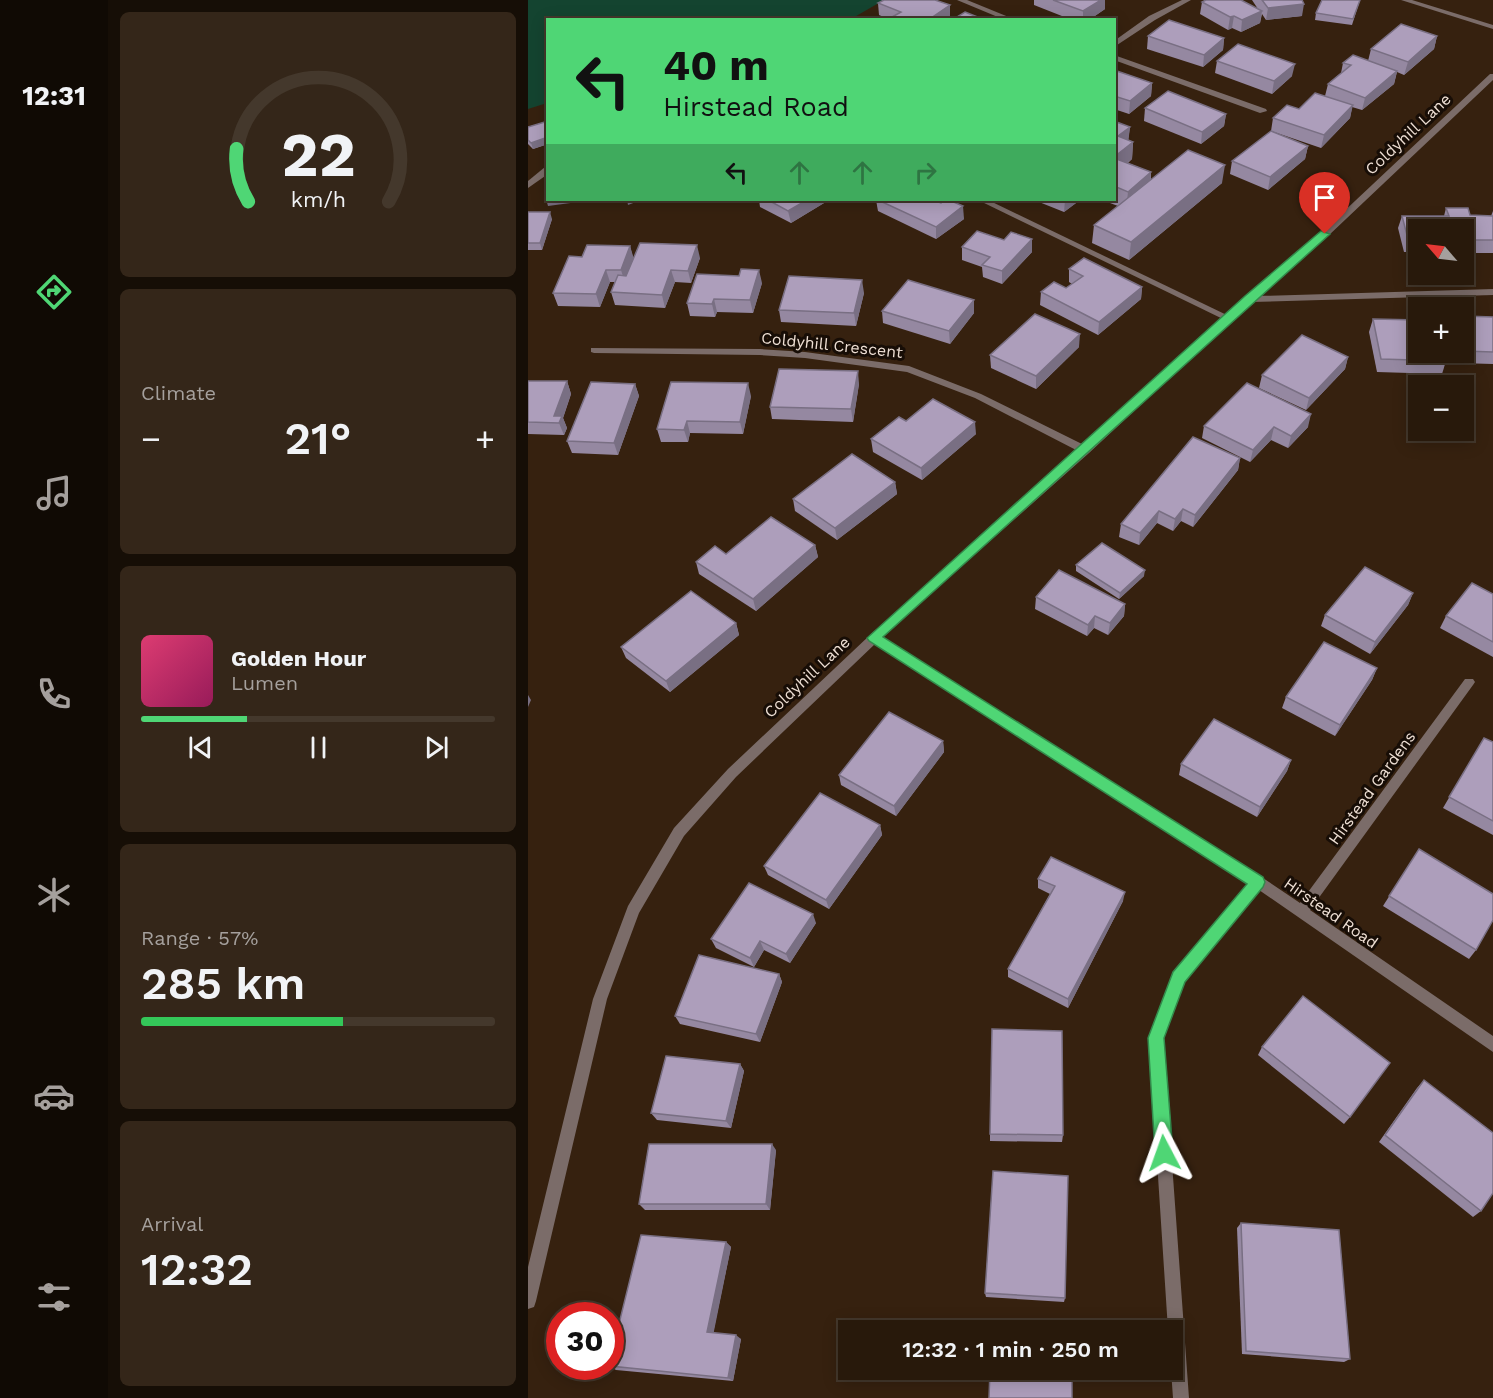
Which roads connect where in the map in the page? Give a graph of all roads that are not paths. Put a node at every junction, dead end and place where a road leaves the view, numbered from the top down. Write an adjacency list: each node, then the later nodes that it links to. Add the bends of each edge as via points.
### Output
1 (961, 0): 4 (street)
2 (1187, 0): 6 (street)
3 (1404, 0): 5 (street)
4 (1008, 18)
5 (1493, 27)
6 (1116, 44)
7 (1116, 58): 9 (street)
8 (1493, 76): 14 (street, Coldyhill Lane, via 1325,234)
9 (1263, 111)
10 (546, 171): 11 (street)
11 (528, 185)
12 (984, 201): 15 (street)
13 (1493, 292): 14 (street)
14 (1249, 299): 15 (street, Coldyhill Lane)
15 (1228, 318): 17 (street, Coldyhill Lane)
16 (594, 350): 17 (street, Coldyhill Crescent, via 760,352 909,369 969,392)
17 (1085, 450): 18 (street, Coldyhill Lane)
18 (874, 638): 20 (street, Hirstead Road); 23 (street, Coldyhill Lane, via 740,765 679,832 633,910 600,999)
19 (1469, 682): 21 (street, Hirstead Gardens)
20 (1258, 882): 21 (street, Hirstead Road); 24 (street, via 1179,977 1156,1038)
21 (1301, 912): 22 (street, Hirstead Road)
22 (1493, 1045)
23 (528, 1301)
24 (1180, 1398)

